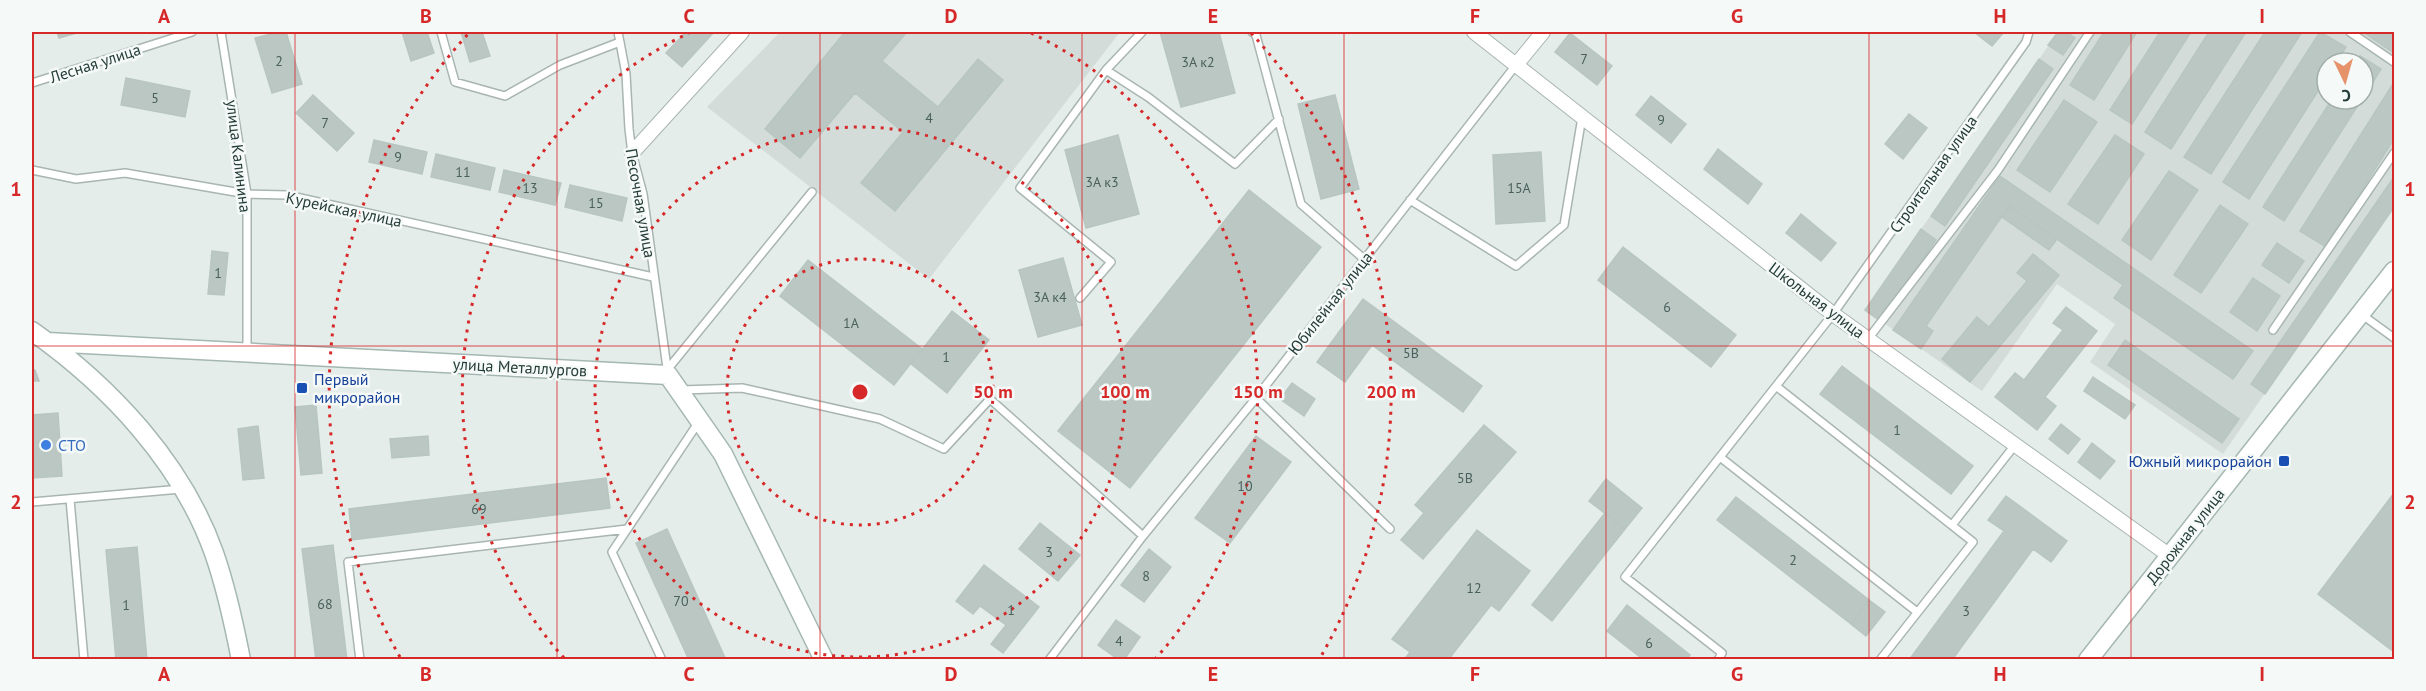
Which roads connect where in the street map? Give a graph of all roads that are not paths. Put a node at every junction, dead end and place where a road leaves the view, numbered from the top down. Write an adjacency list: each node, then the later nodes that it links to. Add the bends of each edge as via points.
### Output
1 (192, 32): 17 (lane, Лесная улица)
2 (221, 32): 24 (lane, улица Калинина)
3 (441, 32): 13 (lane, via 455,82 505,96 560,65)
4 (618, 32): 13 (lane, Песочная улица)
5 (742, 32): 20 (street)
6 (1142, 32): 16 (lane)
7 (1252, 32): 19 (lane)
8 (1474, 32): 15 (street, Школьная улица)
9 (1543, 32): 15 (street, Юбилейная улица)
10 (2029, 32): 30 (lane, Строительная улица, via 2026,42)
11 (2090, 32): 35 (lane, via 1998,170)
12 (2350, 32): 14 (lane)
13 (620, 42): 20 (lane, Песочная улица)
14 (2394, 62)
15 (1516, 65): 18 (street, Школьная улица); 25 (lane, Юбилейная улица)
16 (1106, 70): 19 (lane, via 1236,164); 29 (lane, via 1020,188 1111,262)
17 (32, 83)
18 (1582, 117): 25 (lane, via 1564,225 1516,266); 30 (street, Школьная улица)
19 (1278, 119): 26 (lane, via 1301,204)
20 (632, 153): 28 (lane, Песочная улица, via 643,194)
21 (2394, 153): 32 (lane)
22 (32, 170): 24 (lane, Курейская улица, via 76,178 125,172)
23 (812, 192): 37 (lane)
24 (247, 194): 28 (lane, Курейская улица, via 286,195); 36 (lane, улица Калинина)
25 (1410, 200): 26 (lane, Юбилейная улица)
26 (1364, 259): 40 (lane, Юбилейная улица)
27 (2394, 271): 31 (street, Дорожная улица)
28 (653, 278): 37 (lane, Песочная улица)
29 (1080, 298)
30 (1833, 314): 35 (street, Школьная улица); 38 (lane, Строительная улица)
31 (2361, 314): 34 (lane); 51 (street, Дорожная улица)
32 (2273, 330)
33 (39, 337): 36 (street, улица Металлургов); 44 (street, via 106,393 153,444)
34 (2394, 338)
35 (1868, 339): 42 (street, Школьная улица)
36 (248, 352): 37 (street, улица Металлургов)
37 (667, 372): 39 (street)
38 (1776, 386): 43 (lane, Строительная улица); 47 (lane)
39 (678, 390): 41 (street); 50 (lane, via 742,388 880,419 944,449 990,399)
40 (1256, 398): 49 (lane); 50 (lane, Юбилейная улица)
41 (700, 420): 48 (lane); 57 (street, via 723,454)
42 (2015, 445): 47 (lane); 51 (street, Школьная улица)
43 (1720, 457): 52 (lane); 59 (lane, Строительная улица, via 1625,577 1722,653)
44 (183, 489): 45 (lane); 54 (street, via 214,553)
45 (69, 499): 46 (lane); 53 (lane)
46 (32, 502)
47 (1952, 525): 52 (lane, via 1973,542)
48 (627, 529): 55 (lane, via 348,562); 56 (lane, via 612,552)
49 (1390, 530)
50 (1143, 536): 58 (lane, Юбилейная улица)
51 (2170, 556): 61 (street, Дорожная улица)
52 (1917, 612): 60 (lane)
53 (84, 660)
54 (241, 660)
55 (360, 660)
56 (662, 660)
57 (824, 660)
58 (1049, 660)
59 (1718, 660)
60 (1880, 660)
61 (2088, 660)

